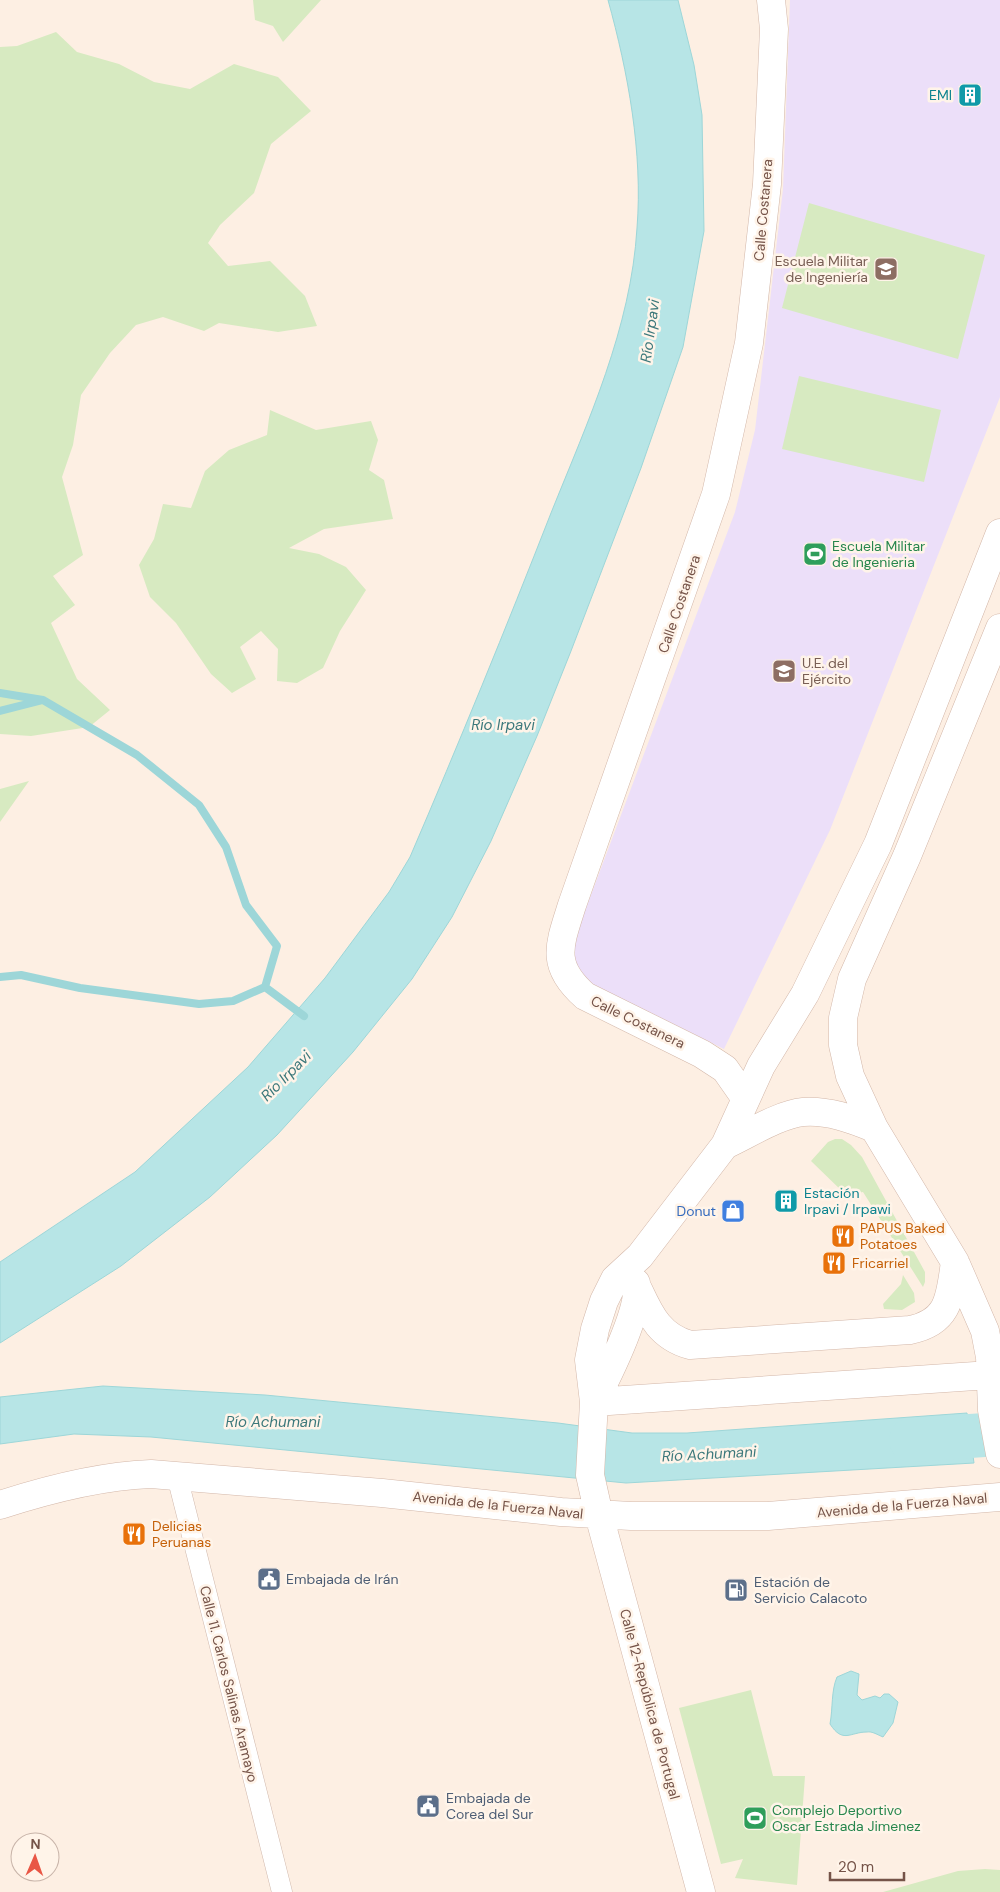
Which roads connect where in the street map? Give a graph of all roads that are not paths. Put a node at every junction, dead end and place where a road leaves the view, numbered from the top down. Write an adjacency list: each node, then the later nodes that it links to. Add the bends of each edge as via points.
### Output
1 (771, 0): 4 (main road, Calle Costanera, via 774,29 768,184 749,343 718,485 572,905 561,950 561,967 570,983 585,996 702,1054 725,1069)
2 (999, 536): 4 (main road, via 864,876 805,994 761,1066)
3 (1000, 628): 5 (main road, via 907,856 852,979 847,998 843,1045 850,1076)
4 (746, 1099): 6 (main road)
5 (874, 1128): 6 (main road, via 850,1118 802,1112); 8 (main road)
6 (725, 1145): 7 (main road)
7 (640, 1256): 9 (main road, via 635,1280); 11 (main road, via 615,1279 595,1329 589,1360)
8 (955, 1262): 9 (main road, via 950,1297 943,1312 926,1327 910,1330 690,1345 663,1332 650,1316); 10 (main road, via 985,1331)
9 (638, 1291): 11 (main road)
10 (990, 1375): 11 (main road); 12 (main road)
11 (593, 1411): 14 (main road, Calle 12-República de Portugal)
12 (1000, 1454)
13 (177, 1476): 16 (main road, Avenida de la Fuerza Naval, via 114,1475); 17 (main road, Avenida de la Fuerza Naval); 19 (street, Calle 11. Carlos Salinas Aramayo)
14 (589, 1481): 17 (main road); 18 (main road, Calle 12-República de Portugal)
15 (1000, 1497): 18 (main road, Avenida de la Fuerza Naval, via 768,1516)
16 (0, 1505)
17 (561, 1512): 18 (main road, Avenida de la Fuerza Naval)
18 (599, 1515): 20 (main road, Calle 12-República de Portugal)
19 (282, 1892)
20 (700, 1892)

